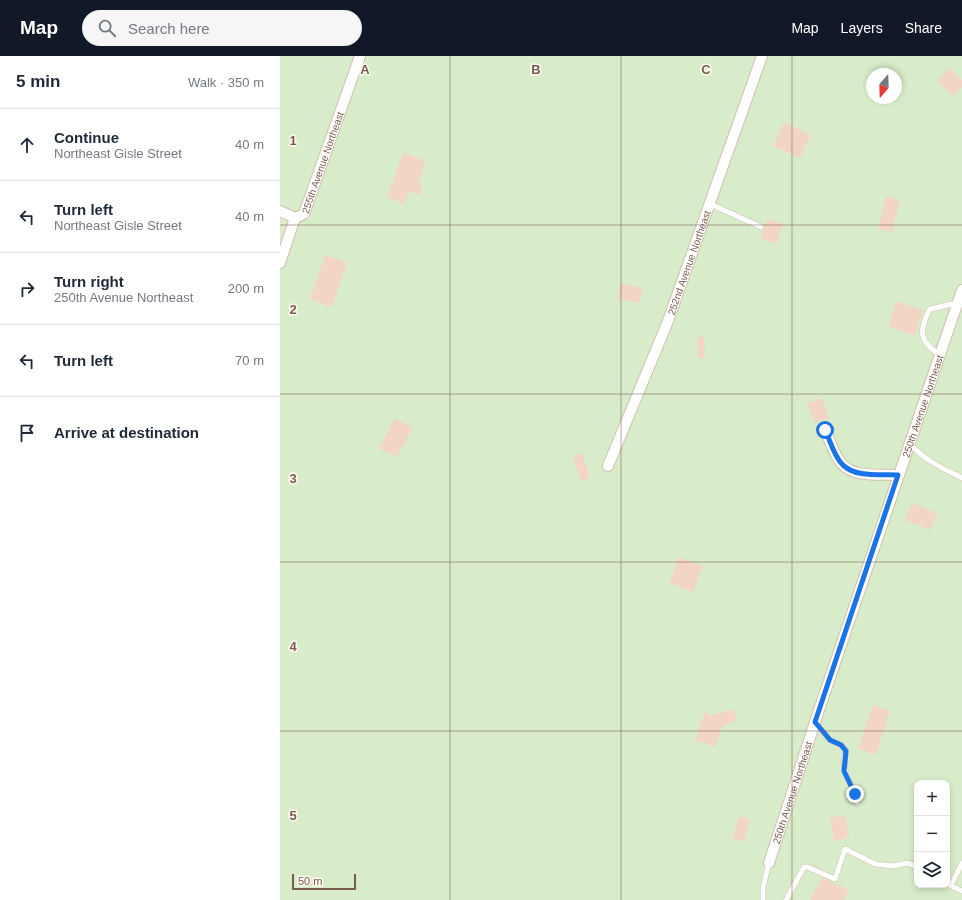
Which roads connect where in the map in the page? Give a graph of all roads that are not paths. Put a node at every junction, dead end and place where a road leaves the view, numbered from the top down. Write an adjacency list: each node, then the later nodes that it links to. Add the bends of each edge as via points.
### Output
1 (360, 56): 5 (street, 255th Avenue Northeast, via 304,214)
2 (762, 56): 3 (street, 252nd Avenue Northeast)
3 (709, 203): 6 (lane); 13 (street, 252nd Avenue Northeast, via 668,321)
4 (280, 211): 5 (street)
5 (296, 218): 7 (street, 255th Avenue Northeast)
6 (760, 227)
7 (280, 263)
8 (962, 290): 9 (street, 250th Avenue Northeast)
9 (957, 303): 10 (street, 250th Avenue Northeast); 10 (lane, via 930,309 925,319 922,329 926,343 929,348)
10 (940, 354): 12 (street, 250th Avenue Northeast)
11 (825, 430): 14 (street, via 840,463 848,469 858,473)
12 (909, 442): 14 (street, 250th Avenue Northeast); 15 (lane, via 922,457)
13 (608, 466)
14 (898, 475): 16 (street, 250th Avenue Northeast)
15 (962, 478)
16 (815, 722): 17 (lane, via 830,740 841,745 846,751 844,771); 18 (street, 250th Avenue Northeast)
17 (857, 803)
18 (769, 863): 24 (lane, via 763,887)
19 (962, 863): 21 (lane)
20 (914, 866): 25 (lane, via 908,863 893,866 875,864 845,849 836,879 804,867)
21 (950, 882)
22 (950, 885): 23 (lane)
23 (962, 891)
24 (763, 900)
25 (786, 900)

